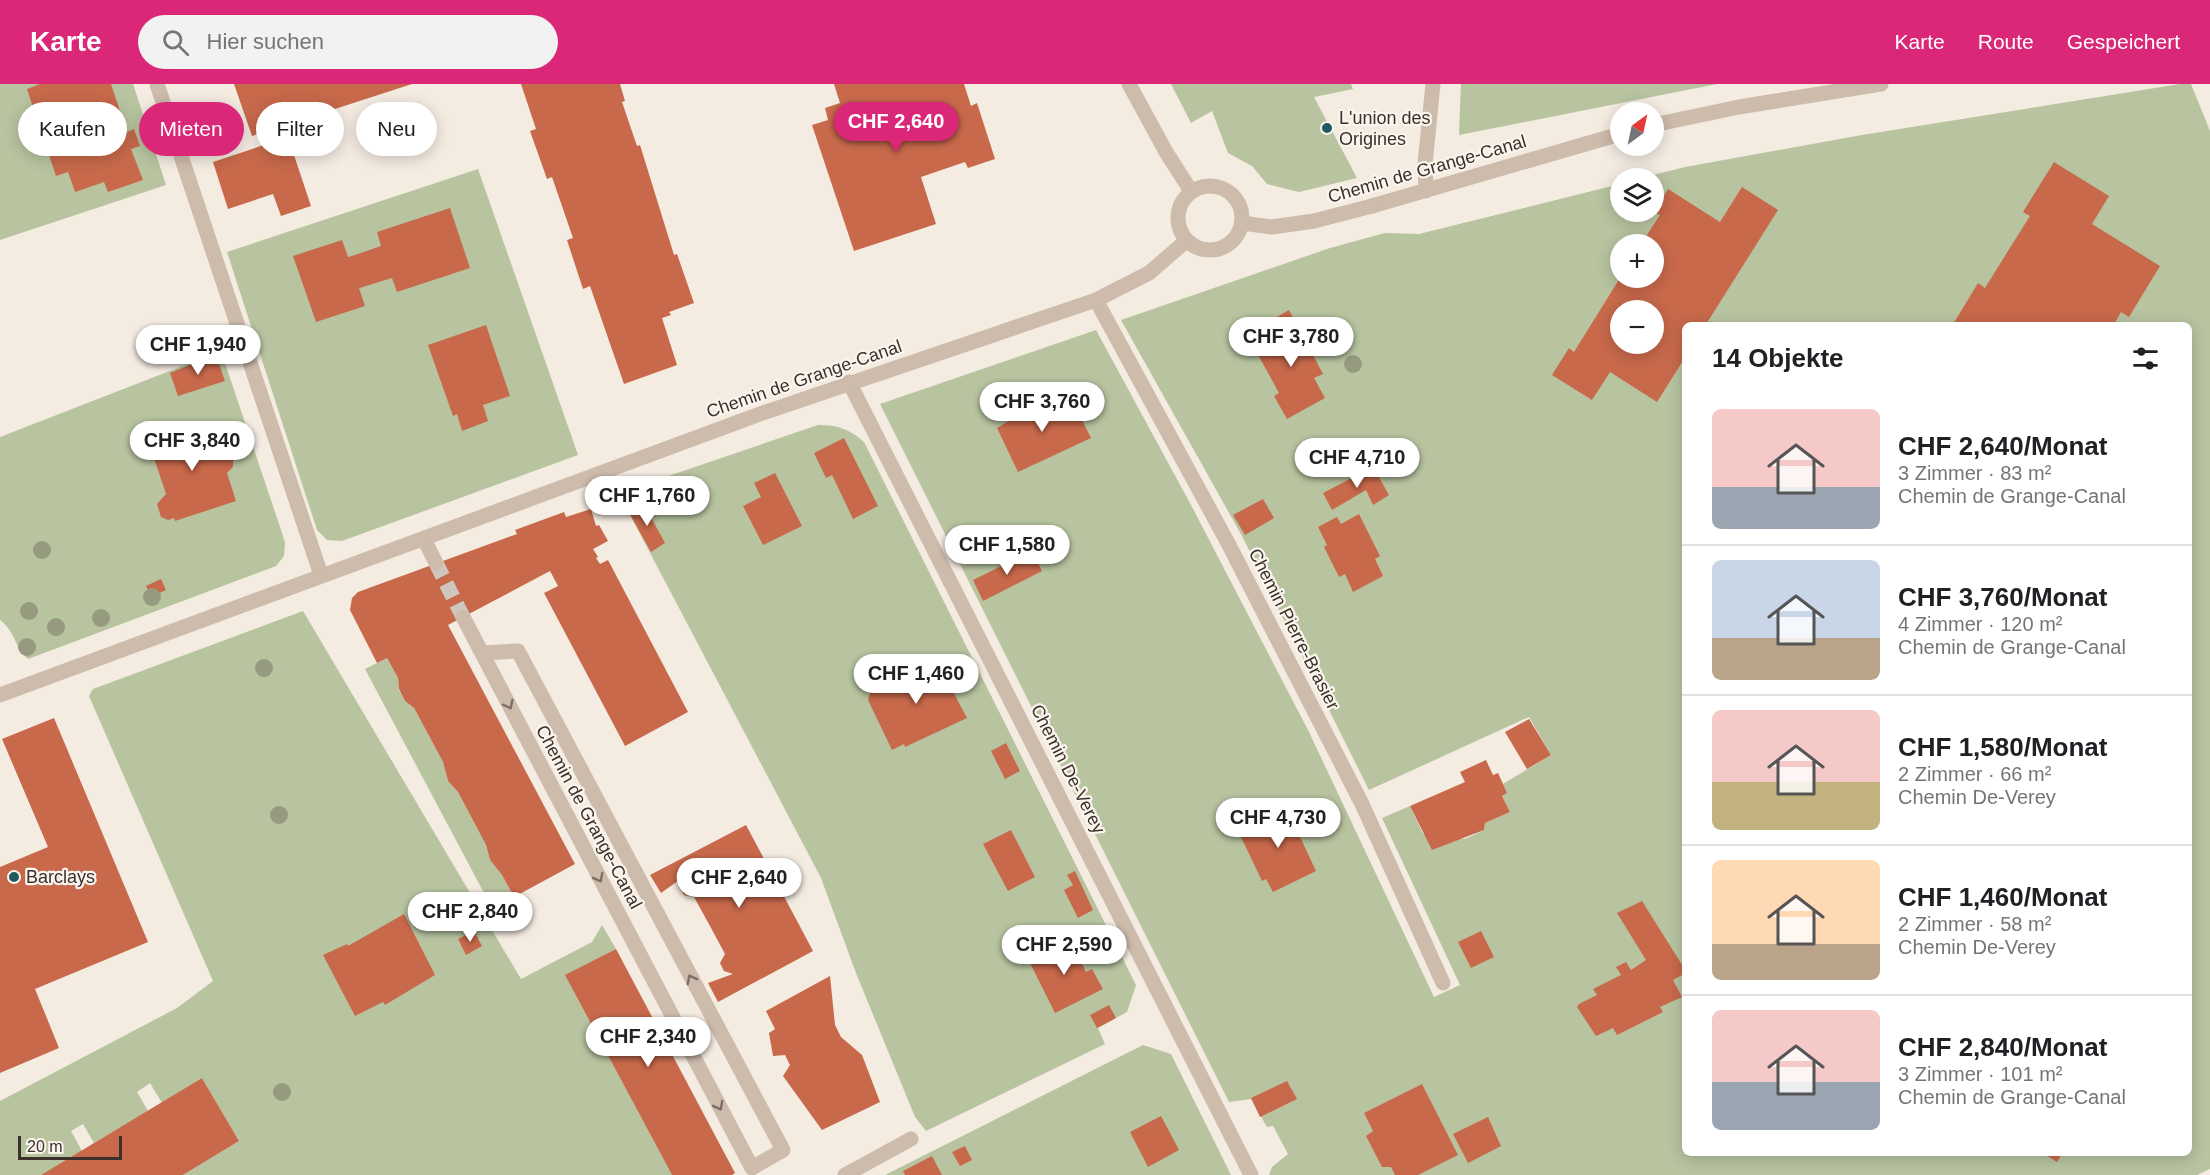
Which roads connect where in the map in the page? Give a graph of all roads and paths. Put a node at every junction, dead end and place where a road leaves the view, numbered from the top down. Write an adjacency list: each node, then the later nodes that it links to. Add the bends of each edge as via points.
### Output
1 (157, 84): 15 (street)
2 (1129, 84): 7 (street)
3 (1433, 84): 8 (street)
4 (1881, 84): 5 (street)
5 (1664, 123)
6 (1610, 137): 8 (street, Chemin de Grange-Canal)
7 (1191, 191): 9 (street, via 1209,186 1227,191 1242,210); 10 (street, via 1178,209 1177,220)
8 (1426, 191): 9 (street, Chemin de Grange-Canal, bridge, via 1314,221 1272,227)
9 (1242, 223): 10 (street, via 1237,236 1226,246 1198,249)
10 (1186, 241): 11 (street, Chemin de Grange-Canal, via 1149,273)
11 (1096, 300): 12 (street, Chemin de Grange-Canal); 19 (street, Chemin Pierre-Brasier, via 1229,545 1357,794)
12 (849, 382): 13 (street, Chemin de Grange-Canal); 22 (street, Chemin De-Verey)
13 (424, 539): 14 (street); 15 (street, Chemin de Grange-Canal)
14 (436, 563)
15 (321, 576): 18 (street, Chemin de Grange-Canal)
16 (463, 617): 17 (street, Chemin de Grange-Canal)
17 (482, 653): 17 (street, Chemin de Grange-Canal, one-way to 17, via 597,874 752,1168 783,1150 518,651)
18 (0, 695)
19 (1443, 983)
20 (911, 1139): 21 (street)
21 (844, 1175)
22 (1251, 1175)

